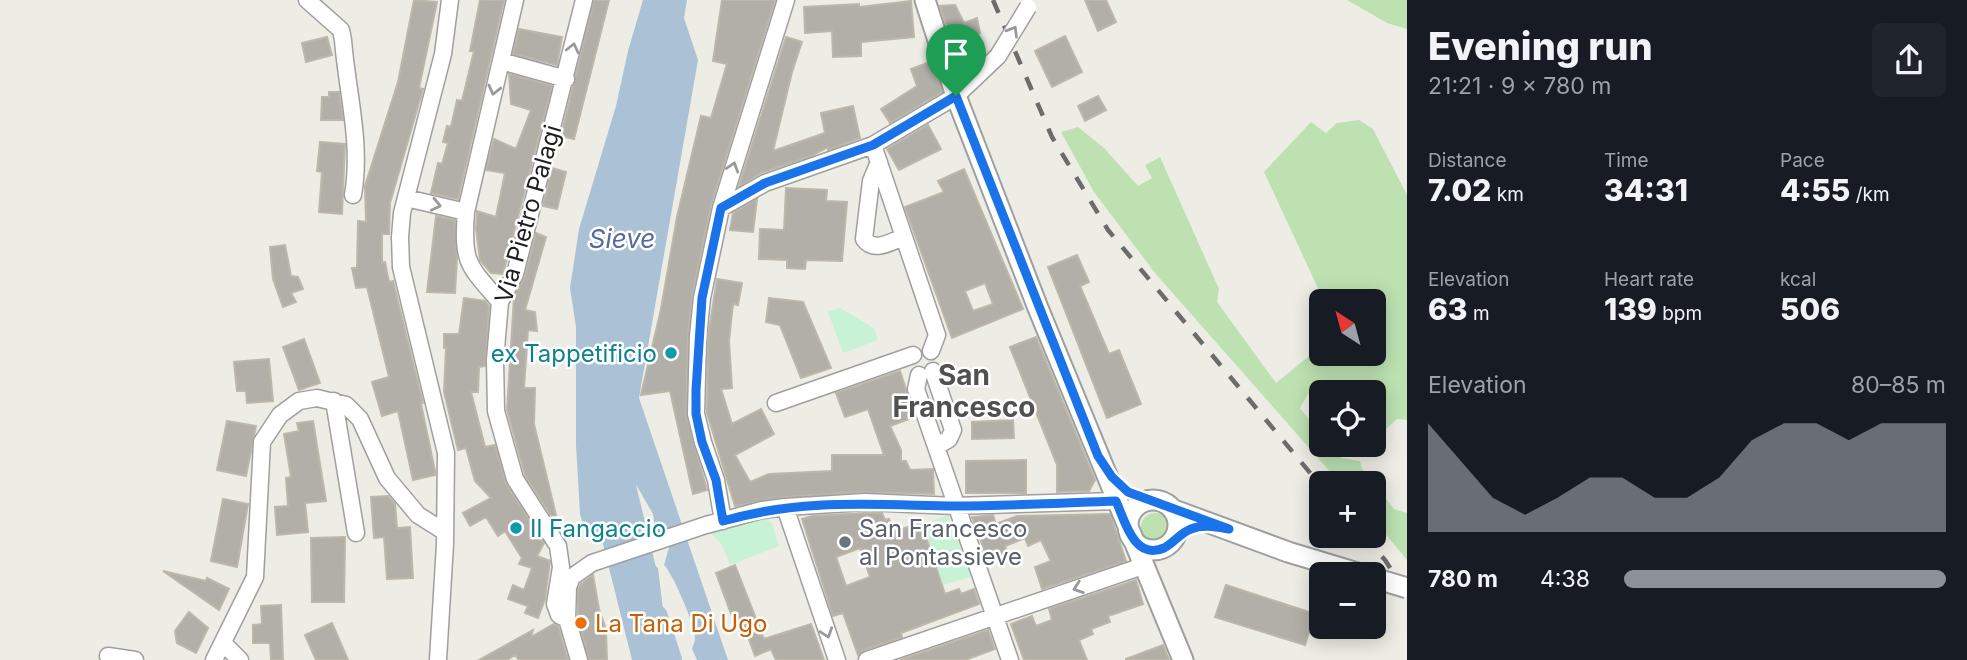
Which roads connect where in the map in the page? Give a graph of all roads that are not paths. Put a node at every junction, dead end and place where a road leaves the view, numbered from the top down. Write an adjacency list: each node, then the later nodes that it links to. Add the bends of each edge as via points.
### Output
1 (307, 0): 13 (street, via 341,30 344,40 355,120)
2 (450, 0): 14 (street, via 443,54)
3 (515, 0): 8 (street)
4 (584, 0): 9 (street, Via Pietro Palagi, one-way to 4)
5 (786, 0): 15 (street, one-way to 5)
6 (925, 0): 10 (street)
7 (1030, 3): 10 (street, one-way to 7, bridge, via 998,56)
8 (501, 61): 9 (street); 16 (street, one-way to 16)
9 (566, 79): 18 (street, Via Pietro Palagi, via 515,274)
10 (956, 96): 11 (street); 24 (street)
11 (873, 145): 12 (street); 15 (street, via 765,183)
12 (879, 162): 17 (street); 17 (street, via 871,181 864,239 876,247)
13 (353, 195)
14 (406, 198): 16 (street, one-way to 16); 32 (street, via 401,267 446,453)
15 (721, 208): 30 (street, via 702,298 696,402)
16 (466, 212): 18 (street, via 466,257)
17 (904, 237): 19 (street, via 937,335)
18 (500, 302): 42 (street, Via Pietro Palagi, via 496,411 514,479 558,546 561,567 555,604 559,615)
19 (931, 351): 20 (street, via 922,349); 21 (street, via 937,362)
20 (913, 355): 21 (street, via 911,364); 23 (street)
21 (926, 373): 27 (street, via 916,388)
22 (334, 401): 32 (street, via 346,405 360,419 387,478 418,515); 33 (street); 43 (street, via 299,401 280,415 262,442 255,577)
23 (776, 403)
24 (1098, 456): 25 (street); 26 (street, via 1128,492)
25 (1116, 501): 26 (street); 27 (street); 34 (street)
26 (1147, 501): 29 (street); 34 (street, via 1133,510 1129,519)
27 (955, 506): 28 (street, via 865,502); 41 (street)
28 (785, 507): 30 (street); 50 (street, one-way to 50)
29 (1174, 510): 31 (street); 35 (street, via 1178,521)
30 (723, 521): 42 (street, via 581,568 568,587)
31 (1229, 529): 35 (street, via 1192,528); 36 (street)
32 (445, 531): 48 (street)
33 (356, 533)
34 (1132, 539): 35 (street, via 1145,549); 37 (street)
35 (1168, 544): 40 (street, via 1157,562)
36 (1321, 562)
37 (1143, 566): 40 (street); 41 (street, one-way to 41)
38 (1386, 582): 39 (street, bridge)
39 (1407, 588)
40 (1162, 609): 53 (street)
41 (994, 615): 51 (street); 52 (street)
42 (567, 619): 49 (street, Via Pietro Palagi)
43 (223, 643): 46 (street); 47 (street)
44 (108, 656): 45 (street)
45 (135, 660)
46 (214, 660)
47 (240, 660)
48 (438, 660)
49 (579, 660)
50 (837, 660)
51 (867, 660)
52 (1010, 660)
53 (1183, 660)

